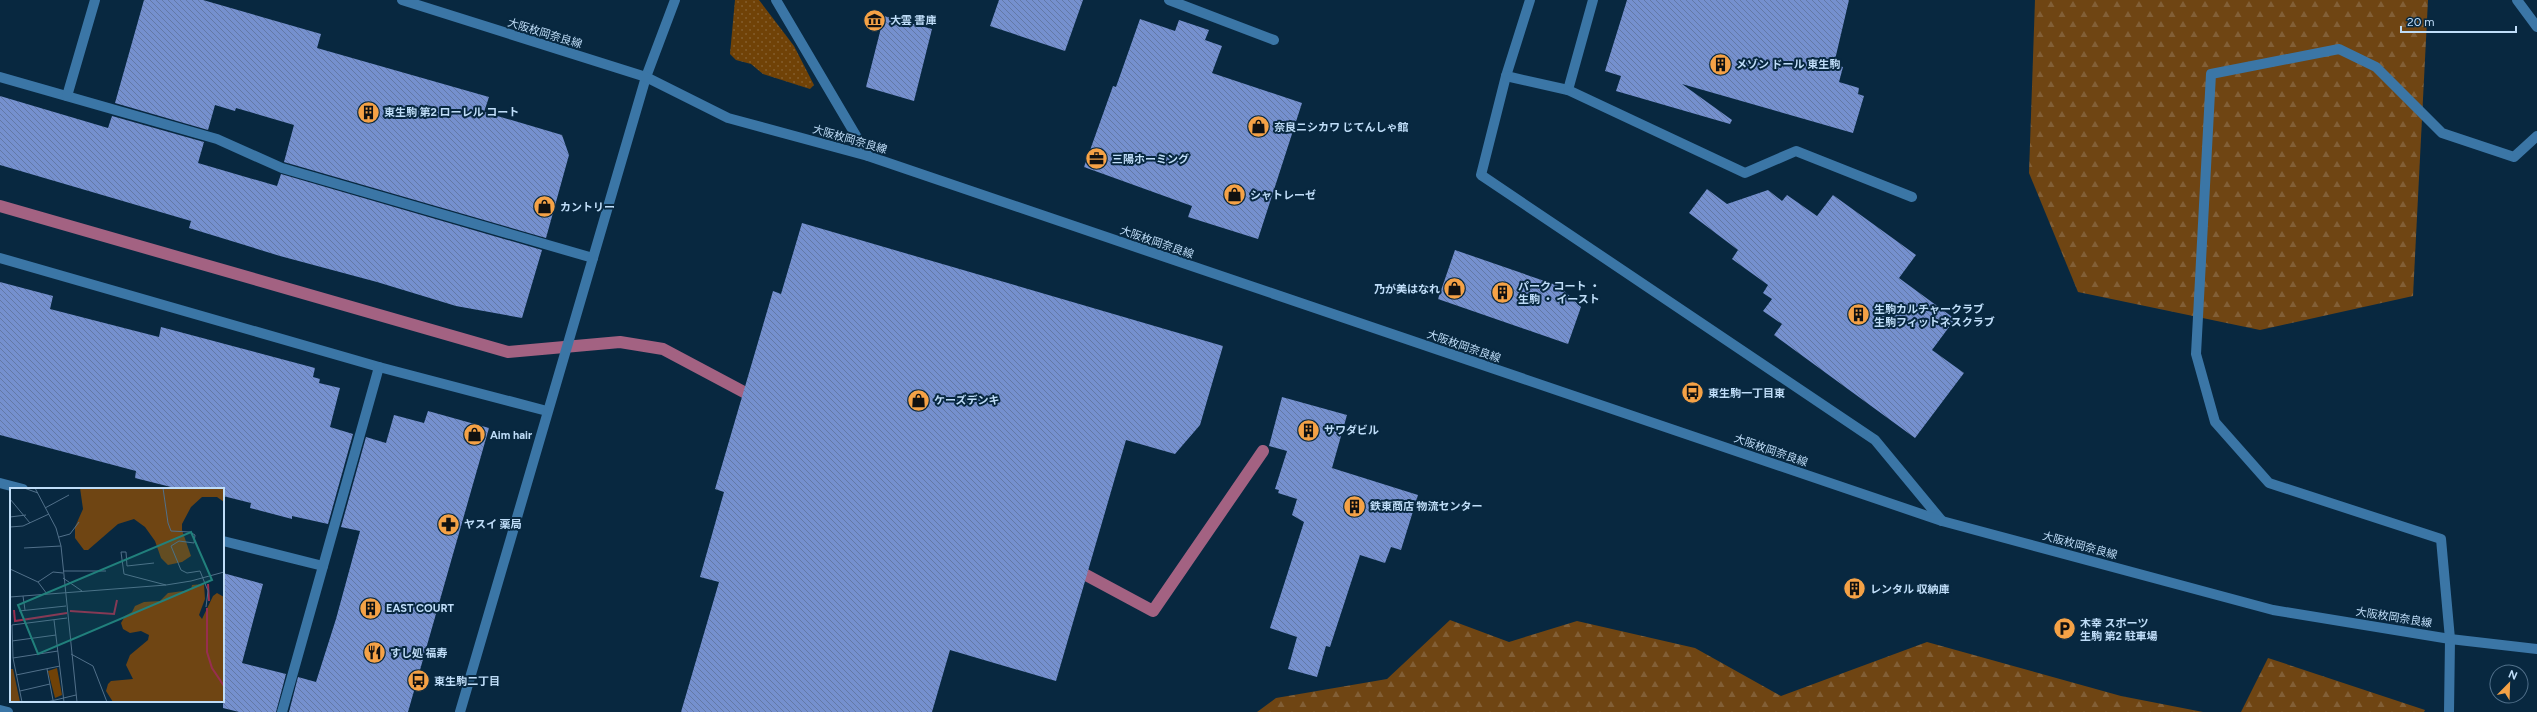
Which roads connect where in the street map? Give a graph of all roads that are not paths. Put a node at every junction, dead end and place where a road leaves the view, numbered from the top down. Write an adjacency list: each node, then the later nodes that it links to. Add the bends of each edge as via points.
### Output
1 (95, 0): 16 (main road)
2 (402, 0): 9 (main road, 大阪枚岡奈良線)
3 (675, 0): 14 (main road)
4 (776, 0): 18 (main road)
5 (1169, 0): 11 (main road)
6 (1530, 0): 12 (main road)
7 (1593, 0): 15 (main road)
8 (2517, 0): 10 (main road)
9 (430, 5): 14 (main road, 大阪枚岡奈良線)
10 (2537, 27)
11 (1274, 40)
12 (1506, 76): 15 (main road); 26 (main road, via 1481,175 1875,440)
13 (0, 77): 16 (main road)
14 (646, 77): 18 (main road, 大阪枚岡奈良線, via 728,118); 21 (main road)
15 (1568, 90): 19 (main road, via 1745,173 1796,151)
16 (67, 96): 21 (main road, via 217,139 282,168)
17 (2537, 136): 29 (main road, via 2514,157 2442,133 2376,67 2339,50 2211,74 2196,354 2215,422 2269,482 2441,539)
18 (868, 156): 26 (main road, 大阪枚岡奈良線)
19 (1912, 197)
20 (0, 258): 22 (main road)
21 (592, 258): 23 (main road)
22 (379, 367): 23 (main road); 28 (main road)
23 (547, 411): 34 (main road)
24 (0, 483): 25 (main road)
25 (19, 488)
26 (1942, 521): 29 (main road, 大阪枚岡奈良線, via 2272,610)
27 (224, 541): 28 (main road)
28 (323, 566): 33 (main road)
29 (2450, 639): 30 (main road, 大阪枚岡奈良線); 35 (main road)
30 (2537, 649)
31 (0, 710): 32 (main road)
32 (8, 712)
33 (282, 712)
34 (460, 712)
35 (2449, 712)

